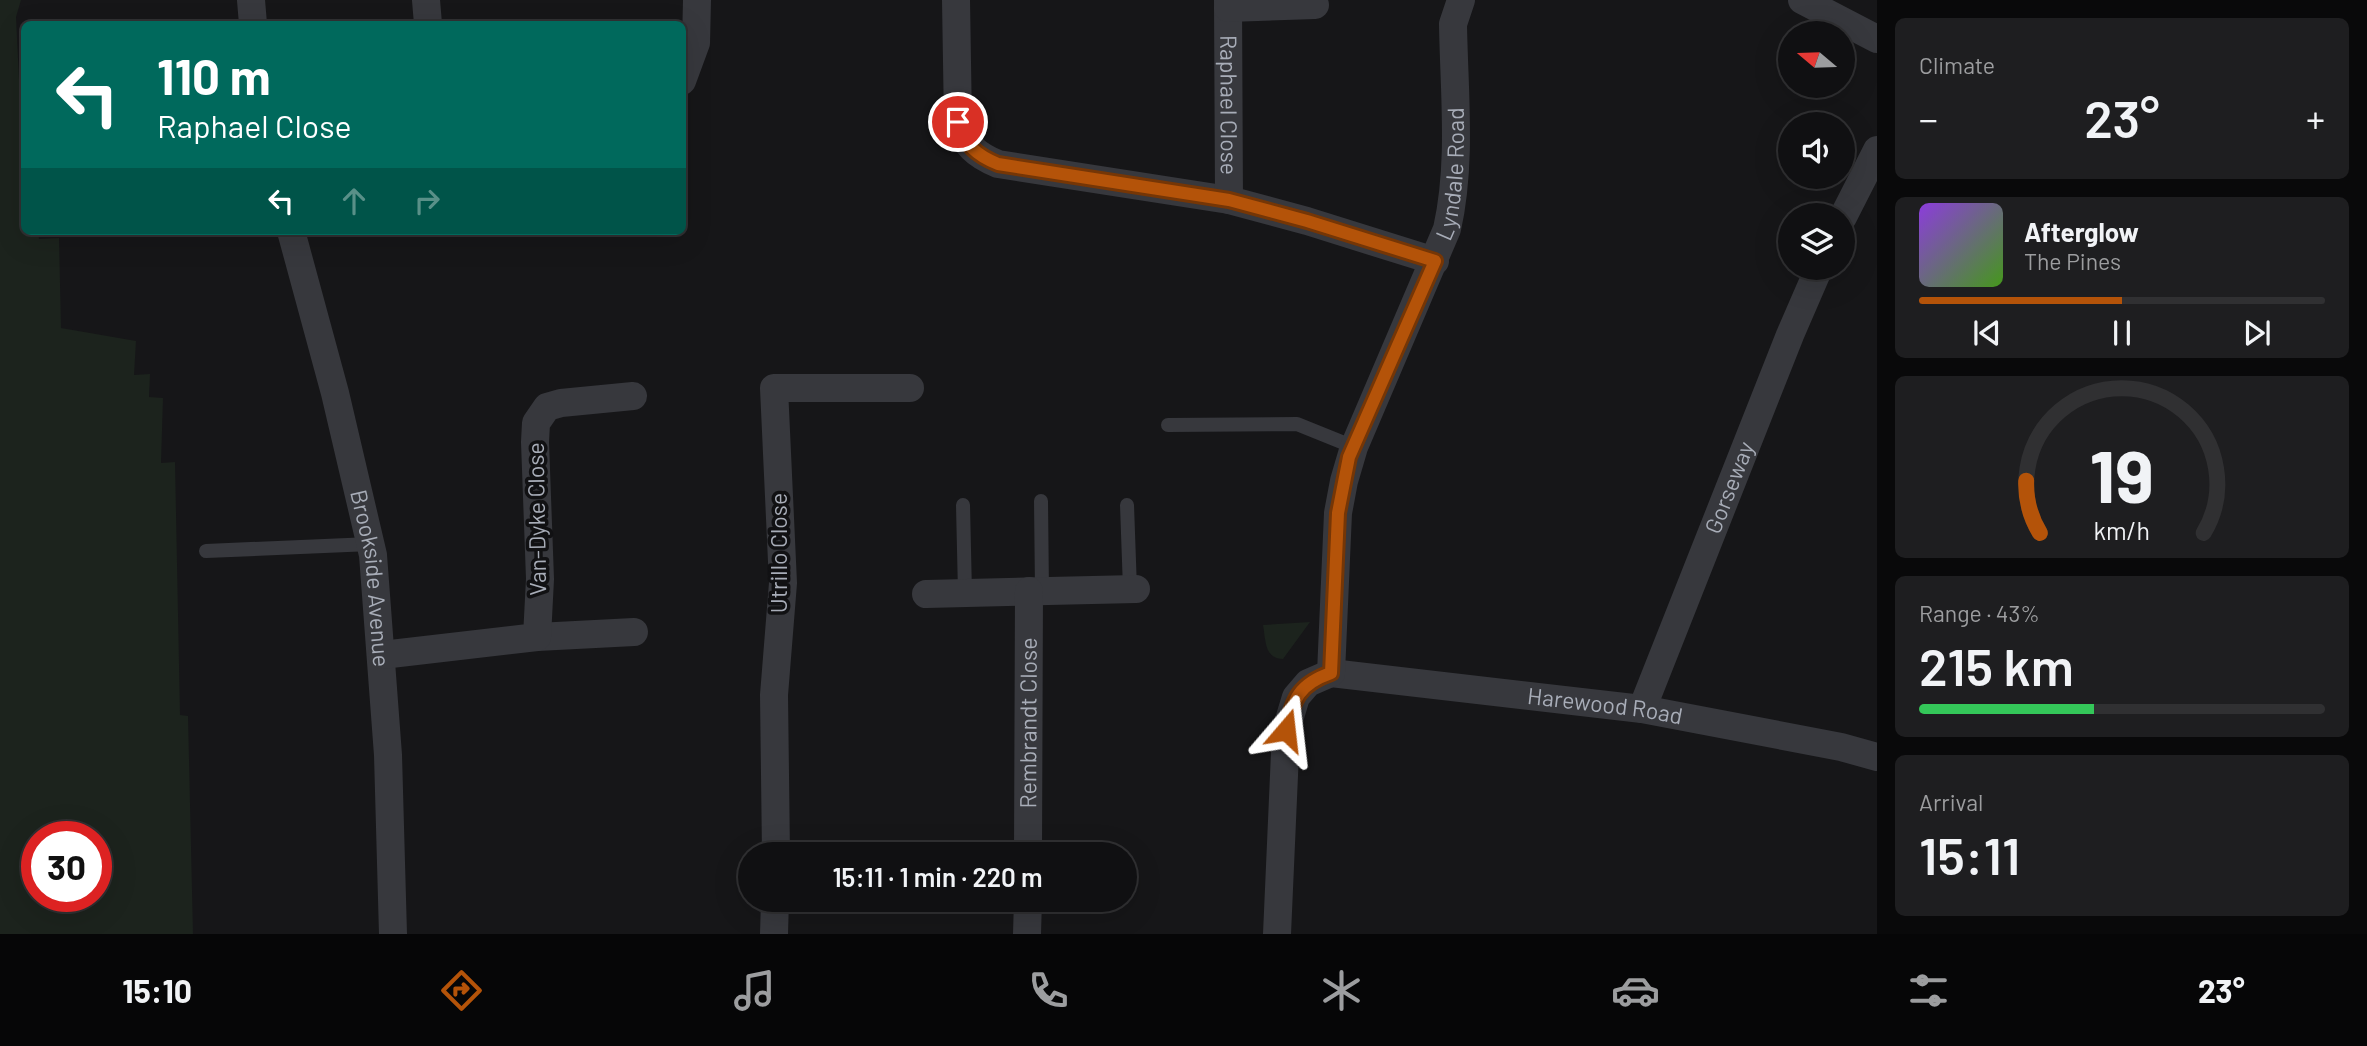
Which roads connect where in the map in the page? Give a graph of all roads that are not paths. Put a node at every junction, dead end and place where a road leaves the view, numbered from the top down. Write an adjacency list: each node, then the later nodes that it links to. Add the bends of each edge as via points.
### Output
1 (251, 0): 9 (street)
2 (426, 0): 10 (street)
3 (697, 0): 12 (street, via 696,43)
4 (956, 0): 14 (street, Raphael Close, via 958,122 972,150 998,164)
5 (1461, 0): 17 (street, Lyndale Road, via 1453,24 1453,202)
6 (1802, 0): 11 (street)
7 (1228, 4): 8 (street, Raphael Close); 14 (street, Raphael Close)
8 (1315, 5)
9 (253, 21)
10 (428, 21)
11 (1877, 39)
12 (686, 70)
13 (1877, 150): 15 (street)
14 (1229, 200): 17 (street, Raphael Close)
15 (1850, 203)
16 (292, 235): 26 (street, Brookside Avenue)
17 (1435, 261): 22 (street, Lyndale Road)
18 (1814, 280): 36 (street, Gorseway)
19 (911, 388): 38 (street, Utrillo Close, via 774,388 783,583 774,695)
20 (633, 396): 33 (street, Van-Dyke Close, via 561,402 547,407 536,423)
21 (1168, 425): 22 (lane, via 1297,424)
22 (1354, 447): 35 (street, Lyndale Road, via 1338,513)
23 (1041, 501): 29 (lane)
24 (963, 505): 30 (lane)
25 (1127, 505): 28 (lane)
26 (371, 544): 27 (lane); 34 (street, Brookside Avenue)
27 (206, 551)
28 (1133, 589): 29 (street)
29 (1035, 591): 30 (street); 39 (street, Rembrandt Close)
30 (965, 593): 31 (street)
31 (926, 594)
32 (634, 632): 33 (street)
33 (537, 637): 34 (street)
34 (382, 655): 42 (street, Brookside Avenue)
35 (1331, 673): 36 (street, Harewood Road); 45 (street, via 1308,683 1296,697 1286,730)
36 (1642, 709): 37 (street, Harewood Road)
37 (1877, 757)
38 (776, 842)
39 (1028, 842)
40 (775, 912): 43 (street)
41 (1028, 912): 44 (street)
42 (393, 934)
43 (774, 934)
44 (1027, 934)
45 (1277, 934)

